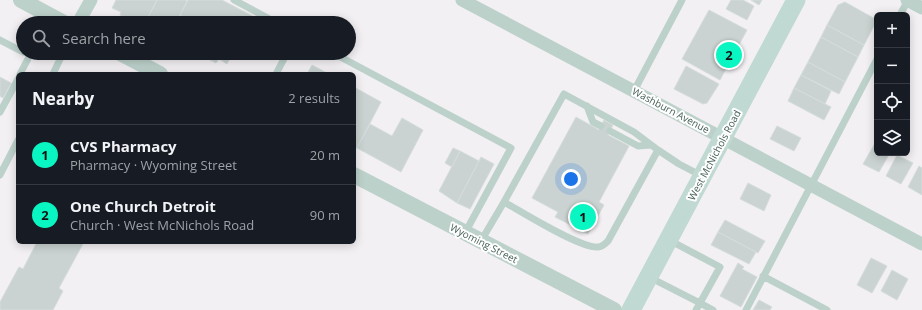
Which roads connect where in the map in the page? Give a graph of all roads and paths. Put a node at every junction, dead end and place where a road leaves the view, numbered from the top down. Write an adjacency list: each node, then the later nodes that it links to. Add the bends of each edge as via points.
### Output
1 (21, 0): 10 (street)
2 (91, 0): 11 (street)
3 (234, 0): 12 (lane)
4 (462, 0): 26 (street, Washburn Avenue)
5 (682, 0): 26 (lane)
6 (796, 0): 31 (main road, West McNichols Road)
7 (908, 0): 8 (street); 9 (lane)
8 (922, 8)
9 (902, 12)
10 (42, 16)
11 (82, 16)
12 (264, 16)
13 (0, 40): 14 (lane)
14 (16, 48)
15 (25, 60): 21 (lane)
16 (60, 60): 22 (lane)
17 (133, 60): 23 (street)
18 (283, 60): 24 (lane)
19 (346, 60): 40 (lane, via 511,148)
20 (874, 65): 38 (lane)
21 (21, 72)
22 (54, 72)
23 (156, 72)
24 (277, 72)
25 (16, 83): 28 (lane)
26 (634, 91): 31 (street, Washburn Avenue)
27 (586, 106): 29 (lane, via 593,122); 33 (lane, via 634,132); 39 (lane, via 564,94)
28 (0, 112)
29 (601, 126)
30 (610, 131): 33 (lane, via 638,146)
31 (723, 138): 37 (main road, West McNichols Road); 38 (street, Washburn Avenue)
32 (16, 144): 35 (lane)
33 (651, 145): 34 (lane)
34 (658, 150): 37 (lane); 39 (lane, via 608,241 599,247 569,238)
35 (0, 174)
36 (356, 176): 40 (street, Wyoming Street)
37 (702, 176): 41 (main road, West McNichols Road)
38 (810, 185): 43 (street, Washburn Avenue); 44 (lane)
39 (504, 202): 42 (lane)
40 (465, 233): 42 (street, Wyoming Street)
41 (669, 240): 45 (main road, West McNichols Road); 46 (lane, via 720,267)
42 (481, 241): 47 (street, Wyoming Street)
43 (922, 244)
44 (763, 276): 50 (lane); 51 (lane)
45 (649, 277): 46 (lane); 48 (main road, West McNichols Road)
46 (698, 307): 49 (lane)
47 (614, 310)
48 (632, 310)
49 (713, 310)
50 (746, 310)
51 (827, 310)

